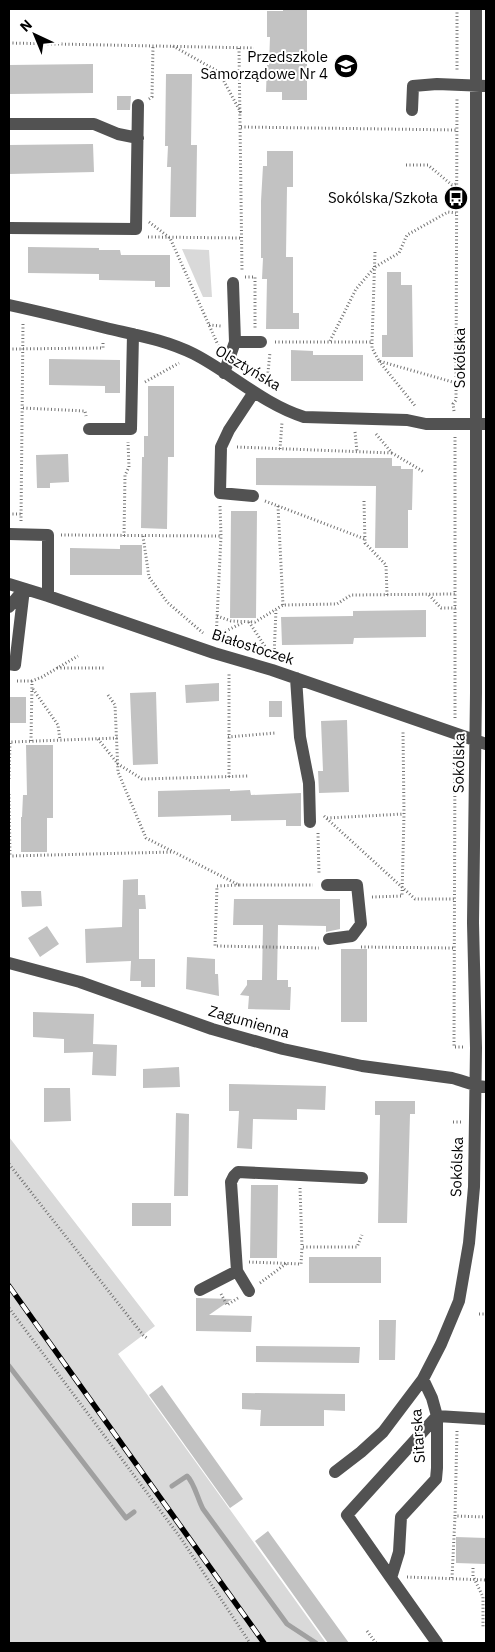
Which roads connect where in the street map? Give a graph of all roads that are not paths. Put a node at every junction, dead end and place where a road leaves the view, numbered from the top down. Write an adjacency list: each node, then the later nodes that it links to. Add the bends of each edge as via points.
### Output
1 (476, 9): 2 (street, Sokólska)
2 (481, 86): 4 (street, via 413,86); 15 (street, Sokólska)
3 (138, 104): 6 (street)
4 (412, 110)
5 (9, 124): 6 (street, via 94,124)
6 (138, 138): 7 (street, via 136,229)
7 (9, 228)
8 (238, 280): 11 (street)
9 (9, 305): 10 (street, Olsztyńska)
10 (133, 334): 13 (street, Olsztyńska, via 160,340); 16 (street, via 131,429)
11 (235, 342): 12 (street); 13 (street)
12 (262, 342)
13 (225, 370): 14 (street, Olsztyńska)
14 (254, 392): 15 (street, Olsztyńska, via 304,417); 17 (street, via 221,447 220,493)
15 (481, 424): 25 (street, Sokólska)
16 (89, 428)
17 (253, 496)
18 (15, 534): 21 (street, via 48,535)
19 (9, 584): 20 (street, Białostoczek)
20 (24, 589): 21 (street, Białostoczek); 22 (street); 23 (street, via 14,664)
21 (48, 596): 24 (street, Białostoczek)
22 (9, 607)
23 (9, 664)
24 (296, 678): 25 (street, Białostoczek); 26 (street, via 300,736)
25 (481, 742): 30 (street, Sokólska, via 473,923)
26 (314, 825)
27 (323, 885): 28 (street, via 357,885 359,897 361,924 352,936)
28 (328, 944)
29 (9, 963): 30 (street, Zagumienna, via 80,982 212,1029 283,1049 362,1066 452,1078)
30 (480, 1086): 35 (street, Sokólska, via 469,1243 459,1301)
31 (362, 1178): 32 (street, via 238,1172 231,1182)
32 (236, 1266): 33 (street); 34 (street)
33 (200, 1290)
34 (249, 1291)
35 (423, 1379): 36 (street, Sitarska); 38 (street, Sokólska, via 383,1432)
36 (437, 1416): 37 (street); 39 (street, Sitarska, via 436,1479 401,1517 399,1552); 39 (street, via 347,1515)
37 (486, 1419)
38 (335, 1472)
39 (391, 1578): 40 (street)
40 (437, 1643)

